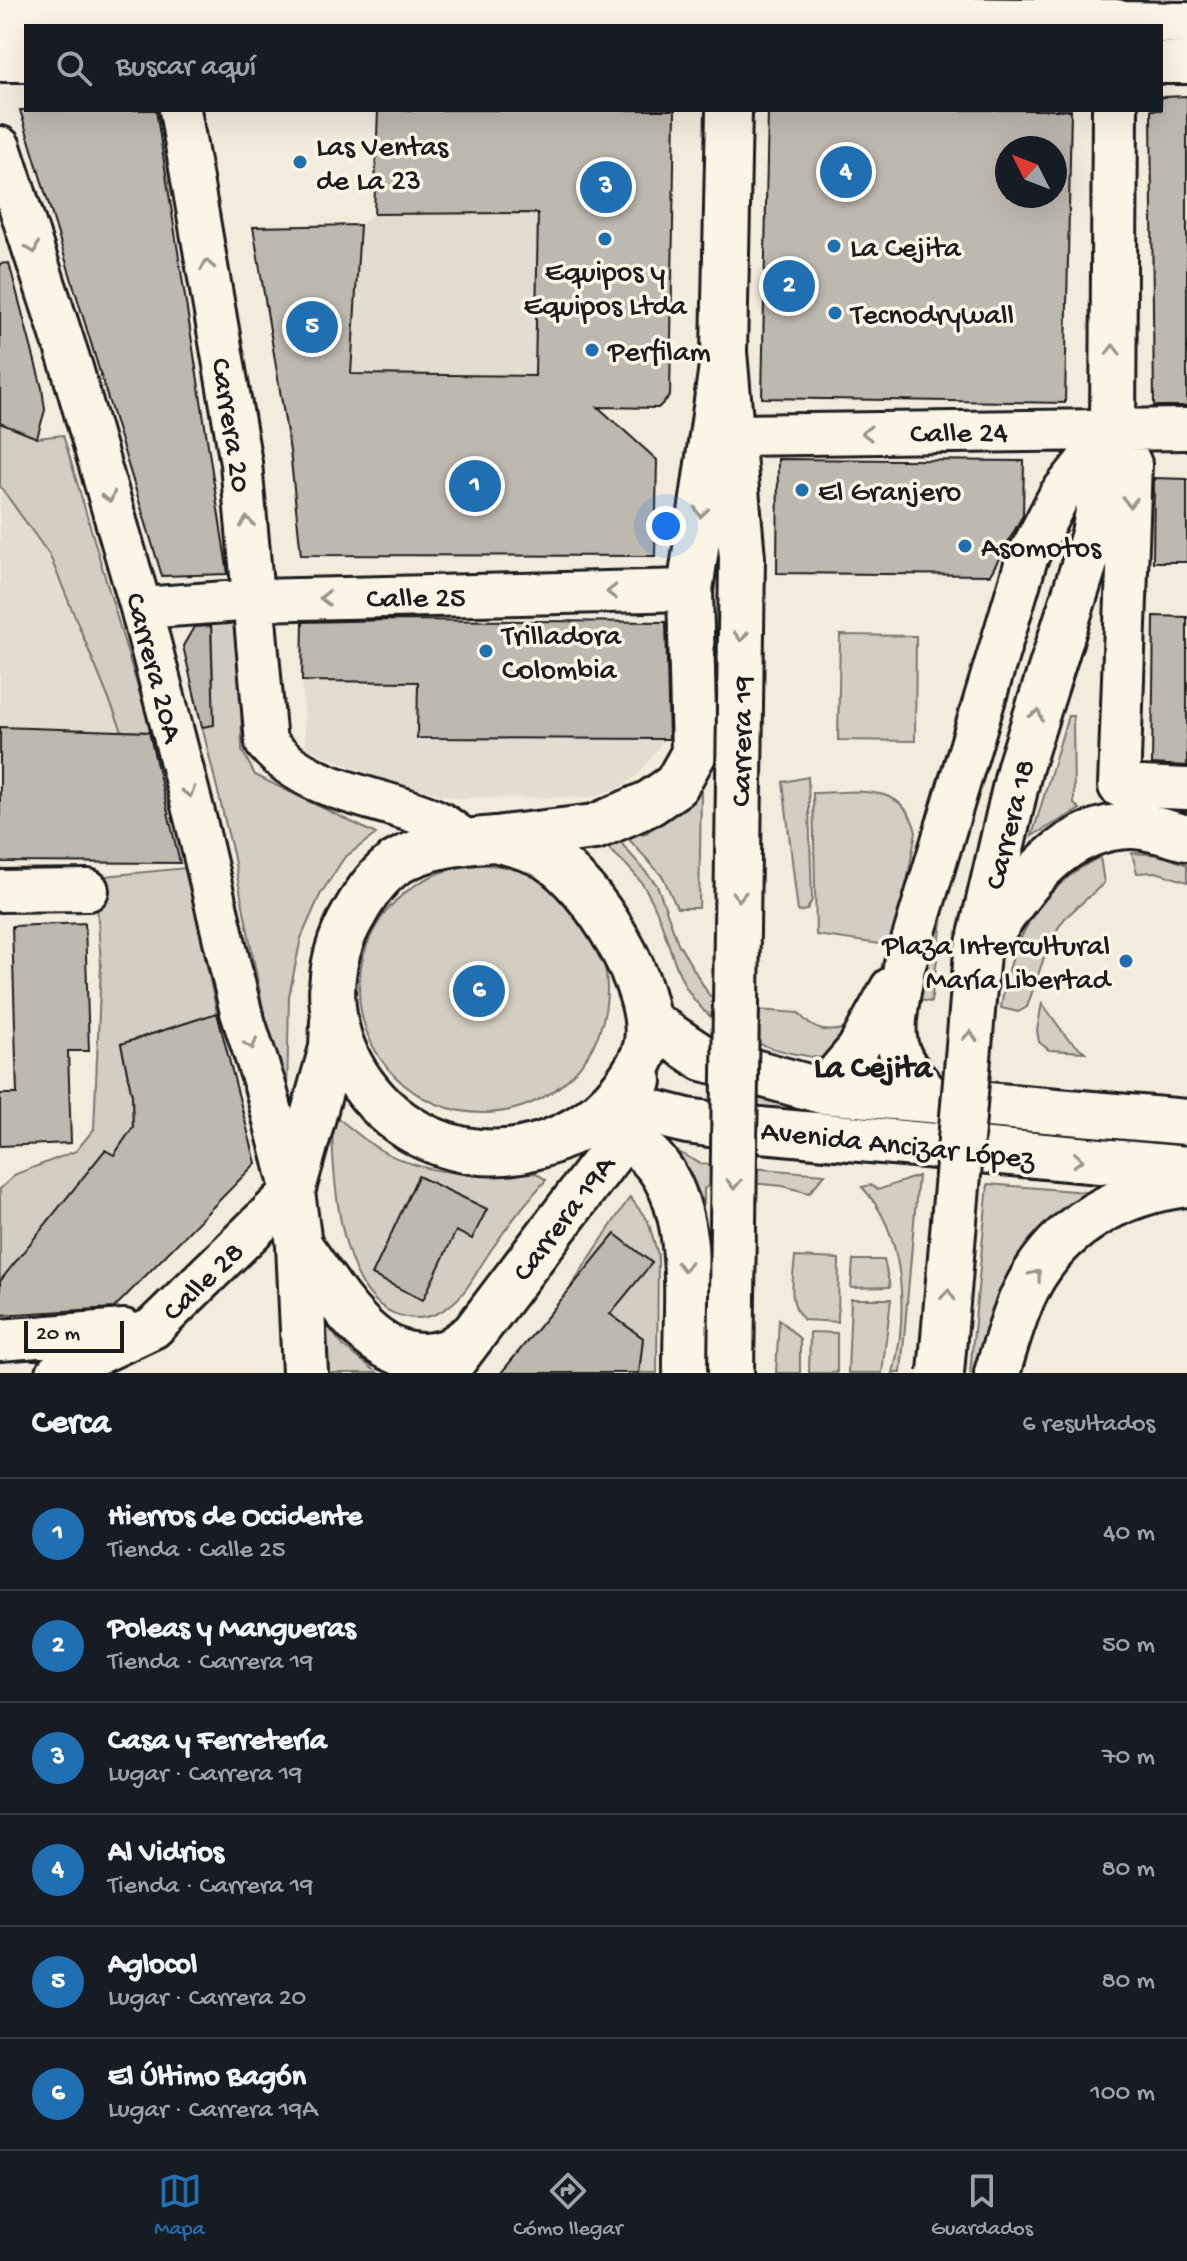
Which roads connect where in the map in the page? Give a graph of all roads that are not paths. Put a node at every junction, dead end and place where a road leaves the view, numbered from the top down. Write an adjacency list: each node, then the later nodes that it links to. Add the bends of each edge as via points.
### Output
1 (152, 15): 2 (main road); 4 (main road)
2 (730, 15): 3 (main road)
3 (1116, 16): 5 (street)
4 (0, 18)
5 (1187, 23)
6 (0, 59): 7 (main road)
7 (24, 59)
8 (1163, 63): 9 (street)
9 (1187, 63)
10 (180, 112): 19 (street, Carrera 20, one-way to 10, via 241,463)
11 (729, 112): 14 (main road, Carrera 19)
12 (1115, 112): 15 (main road, Carrera 18, one-way to 12)
13 (0, 147): 20 (street, Carrera 20A, one-way to 20, via 72,368)
14 (724, 352): 17 (main road, Carrera 19); 18 (main road, one-way to 18)
15 (1113, 428): 16 (street, Calle 24); 17 (street, Calle 24, one-way to 17); 21 (street, Carrera 18, one-way to 21, via 1131,464 1119,786); 26 (main road, Carrera 18, one-way to 15, via 1020,767 1094,534); 27 (street, Carrera 18, via 1059,496 1027,558)
16 (1187, 429)
17 (731, 435): 47 (main road, Carrera 19, one-way to 47, bridge, via 742,558)
18 (690, 590): 19 (street, Calle 25, one-way to 19); 23 (main road, via 694,753 676,785 650,803 595,827)
19 (255, 600): 20 (street, Calle 25); 23 (street, Carrera 20, via 266,743 277,756 318,782)
20 (141, 608): 38 (street, Carrera 20A, one-way to 38, via 241,1012)
21 (1187, 789)
22 (1187, 838): 26 (main road, via 1133,826 1098,831 1069,844 1024,883)
23 (481, 840): 28 (main road, via 429,848 395,864 366,893 345,928 334,967); 29 (main road, via 548,857 590,894 624,954)
24 (88, 890): 25 (street)
25 (0, 891)
26 (977, 953): 48 (main road, Carrera 18, one-way to 26, bridge)
27 (904, 968): 30 (street, Carrera 18, via 857,1050); 32 (street, Carrera 18, via 893,1032 897,1052)
28 (333, 1008): 33 (main road, via 344,1055 369,1096 405,1128 449,1148 497,1154 544,1146); 38 (main road, via 332,1048)
29 (648, 1032): 30 (main road, Avenida Ancizar López, via 703,1058); 33 (main road, Carrera 19A)
30 (822, 1091): 32 (main road, Avenida Ancizar López)
31 (1187, 1098): 34 (main road)
32 (935, 1101): 34 (main road, Avenida Ancizar López)
33 (613, 1117): 36 (main road, Avenida Ancizar López, one-way to 36); 41 (main road, Carrera 19A); 46 (main road, one-way to 46, via 675,1192 683,1230)
34 (1142, 1119): 35 (main road, Avenida Ancizar López)
35 (1187, 1122)
36 (1187, 1169)
37 (1187, 1184): 49 (main road, one-way to 37, via 1028,1286 1056,1248 1111,1203)
38 (292, 1192): 39 (main road); 40 (street, Calle 28)
39 (299, 1245): 41 (main road, via 359,1326 381,1345 404,1357 417,1356 444,1353); 44 (main road)
40 (175, 1305): 42 (street, via 122,1331); 43 (street, Calle 28, via 153,1328)
41 (470, 1337): 45 (main road, Carrera 19A)
42 (0, 1340)
43 (57, 1373)
44 (305, 1373)
45 (444, 1373)
46 (686, 1373)
47 (731, 1373)
48 (941, 1373)
49 (997, 1373)

